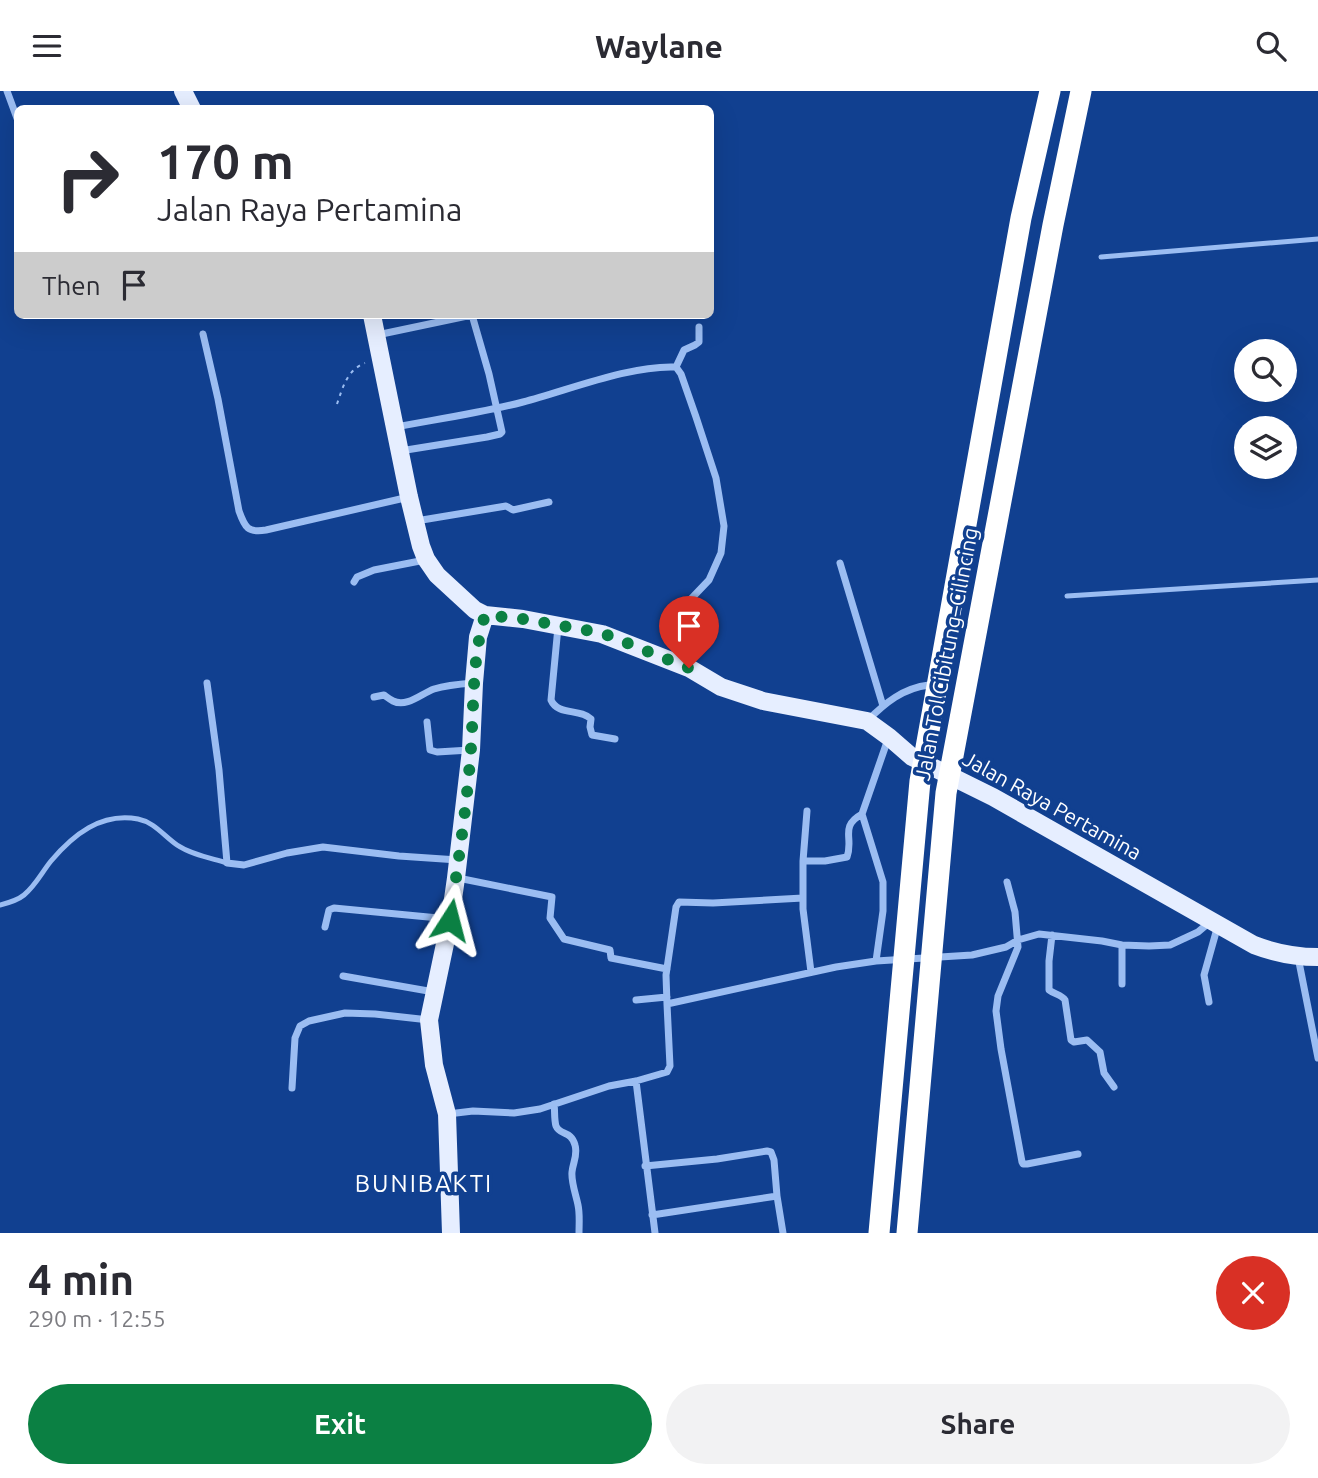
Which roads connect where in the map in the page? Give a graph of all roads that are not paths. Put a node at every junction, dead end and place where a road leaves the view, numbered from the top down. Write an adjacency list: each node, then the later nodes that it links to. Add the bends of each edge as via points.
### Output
1 (7, 91): 4 (street)
2 (1050, 91): 78 (highway, Jalan Tol Cibitung–Cilincing, bridge, via 1021,218 920,781)
3 (1081, 91): 79 (highway, Jalan Tol Cibitung–Cilincing, bridge, via 946,793)
4 (14, 110)
5 (1318, 239): 6 (lane)
6 (1101, 257)
7 (373, 319): 12 (main road)
8 (453, 319): 12 (street)
9 (473, 319): 14 (street)
10 (699, 327): 13 (street, via 699,342 684,350)
11 (203, 334): 17 (street, via 239,511 248,528 267,530)
12 (376, 335): 15 (main road)
13 (676, 367): 14 (street, via 613,376); 27 (street, via 716,478 724,526 721,553 709,580 690,601)
14 (498, 408): 15 (street); 16 (street, via 500,434)
15 (395, 427): 16 (main road)
16 (400, 451): 17 (main road)
17 (409, 497): 19 (main road)
18 (549, 502): 19 (street)
19 (415, 521): 20 (main road)
20 (426, 559): 23 (street, via 374,570); 25 (main road, via 458,596)
21 (840, 563): 32 (street)
22 (1318, 580): 24 (lane)
23 (354, 582)
24 (1066, 596)
25 (485, 615): 26 (main road, Jalan Raya Pertamina); 29 (main road)
26 (559, 625): 27 (main road, Jalan Raya Pertamina, via 602,633); 36 (street, via 553,705 588,715 592,735)
27 (689, 668): 34 (main road, Jalan Raya Pertamina, via 721,687 764,701)
28 (207, 683): 41 (street)
29 (474, 683): 31 (street, via 434,689 404,702 384,695); 37 (main road)
30 (929, 685): 32 (street, via 908,690)
31 (374, 697)
32 (883, 706): 34 (street)
33 (426, 722): 37 (street, via 430,750)
34 (867, 722): 35 (main road, Jalan Raya Pertamina)
35 (889, 737): 39 (street); 47 (main road, Jalan Raya Pertamina, via 912,757 993,797)
36 (615, 739)
37 (471, 750): 42 (main road)
38 (807, 811): 40 (street)
39 (862, 814): 40 (street, via 849,824 847,857); 54 (street, via 883,883)
40 (803, 861): 44 (street)
41 (228, 863): 42 (street, via 244,865 323,846); 45 (lane, via 195,854 150,822 118,818 81,831 23,897)
42 (457, 869): 46 (main road); 55 (street, via 552,897 550,918 564,939 610,950 611,958)
43 (1007, 881): 50 (street)
44 (803, 898): 55 (street, via 679,902); 56 (street)
45 (0, 905)
46 (450, 920): 48 (street, via 334,908 327,914); 59 (main road)
47 (1215, 923): 51 (street, via 1170,945); 52 (main road, Jalan Raya Pertamina, via 1254,945); 62 (street, via 1204,975)
48 (325, 927)
49 (1052, 935): 50 (street); 51 (street); 66 (street, via 1049,990 1065,1000 1071,1040 1087,1039 1100,1052 1104,1073)
50 (1018, 940): 54 (street, via 972,955); 70 (street, via 996,1003 1021,1162)
51 (1122, 945): 58 (street)
52 (1298, 957): 53 (main road, Jalan Raya Pertamina); 64 (street)
53 (1318, 957)
54 (876, 961): 56 (street)
55 (667, 969): 61 (street)
56 (811, 972): 61 (street)
57 (343, 976): 59 (street)
58 (1122, 984)
59 (434, 992): 63 (main road)
60 (636, 1000): 61 (street)
61 (667, 1000): 65 (street, via 670,1066 667,1072)
62 (1209, 1002)
63 (429, 1020): 67 (street, via 345,1013 309,1021 296,1032); 69 (main road, via 434,1065)
64 (1318, 1058)
65 (636, 1081): 68 (street); 71 (street)
66 (1114, 1087)
67 (292, 1088)
68 (554, 1104): 69 (street, via 514,1113); 75 (street, via 556,1126 575,1143 572,1170)
69 (447, 1114): 74 (main road)
70 (1078, 1154)
71 (645, 1166): 72 (street, via 767,1151 774,1160); 73 (street)
72 (777, 1196): 73 (street); 77 (street)
73 (652, 1215): 76 (street)
74 (451, 1233)
75 (579, 1233)
76 (655, 1233)
77 (783, 1233)
78 (879, 1233)
79 (907, 1233)

